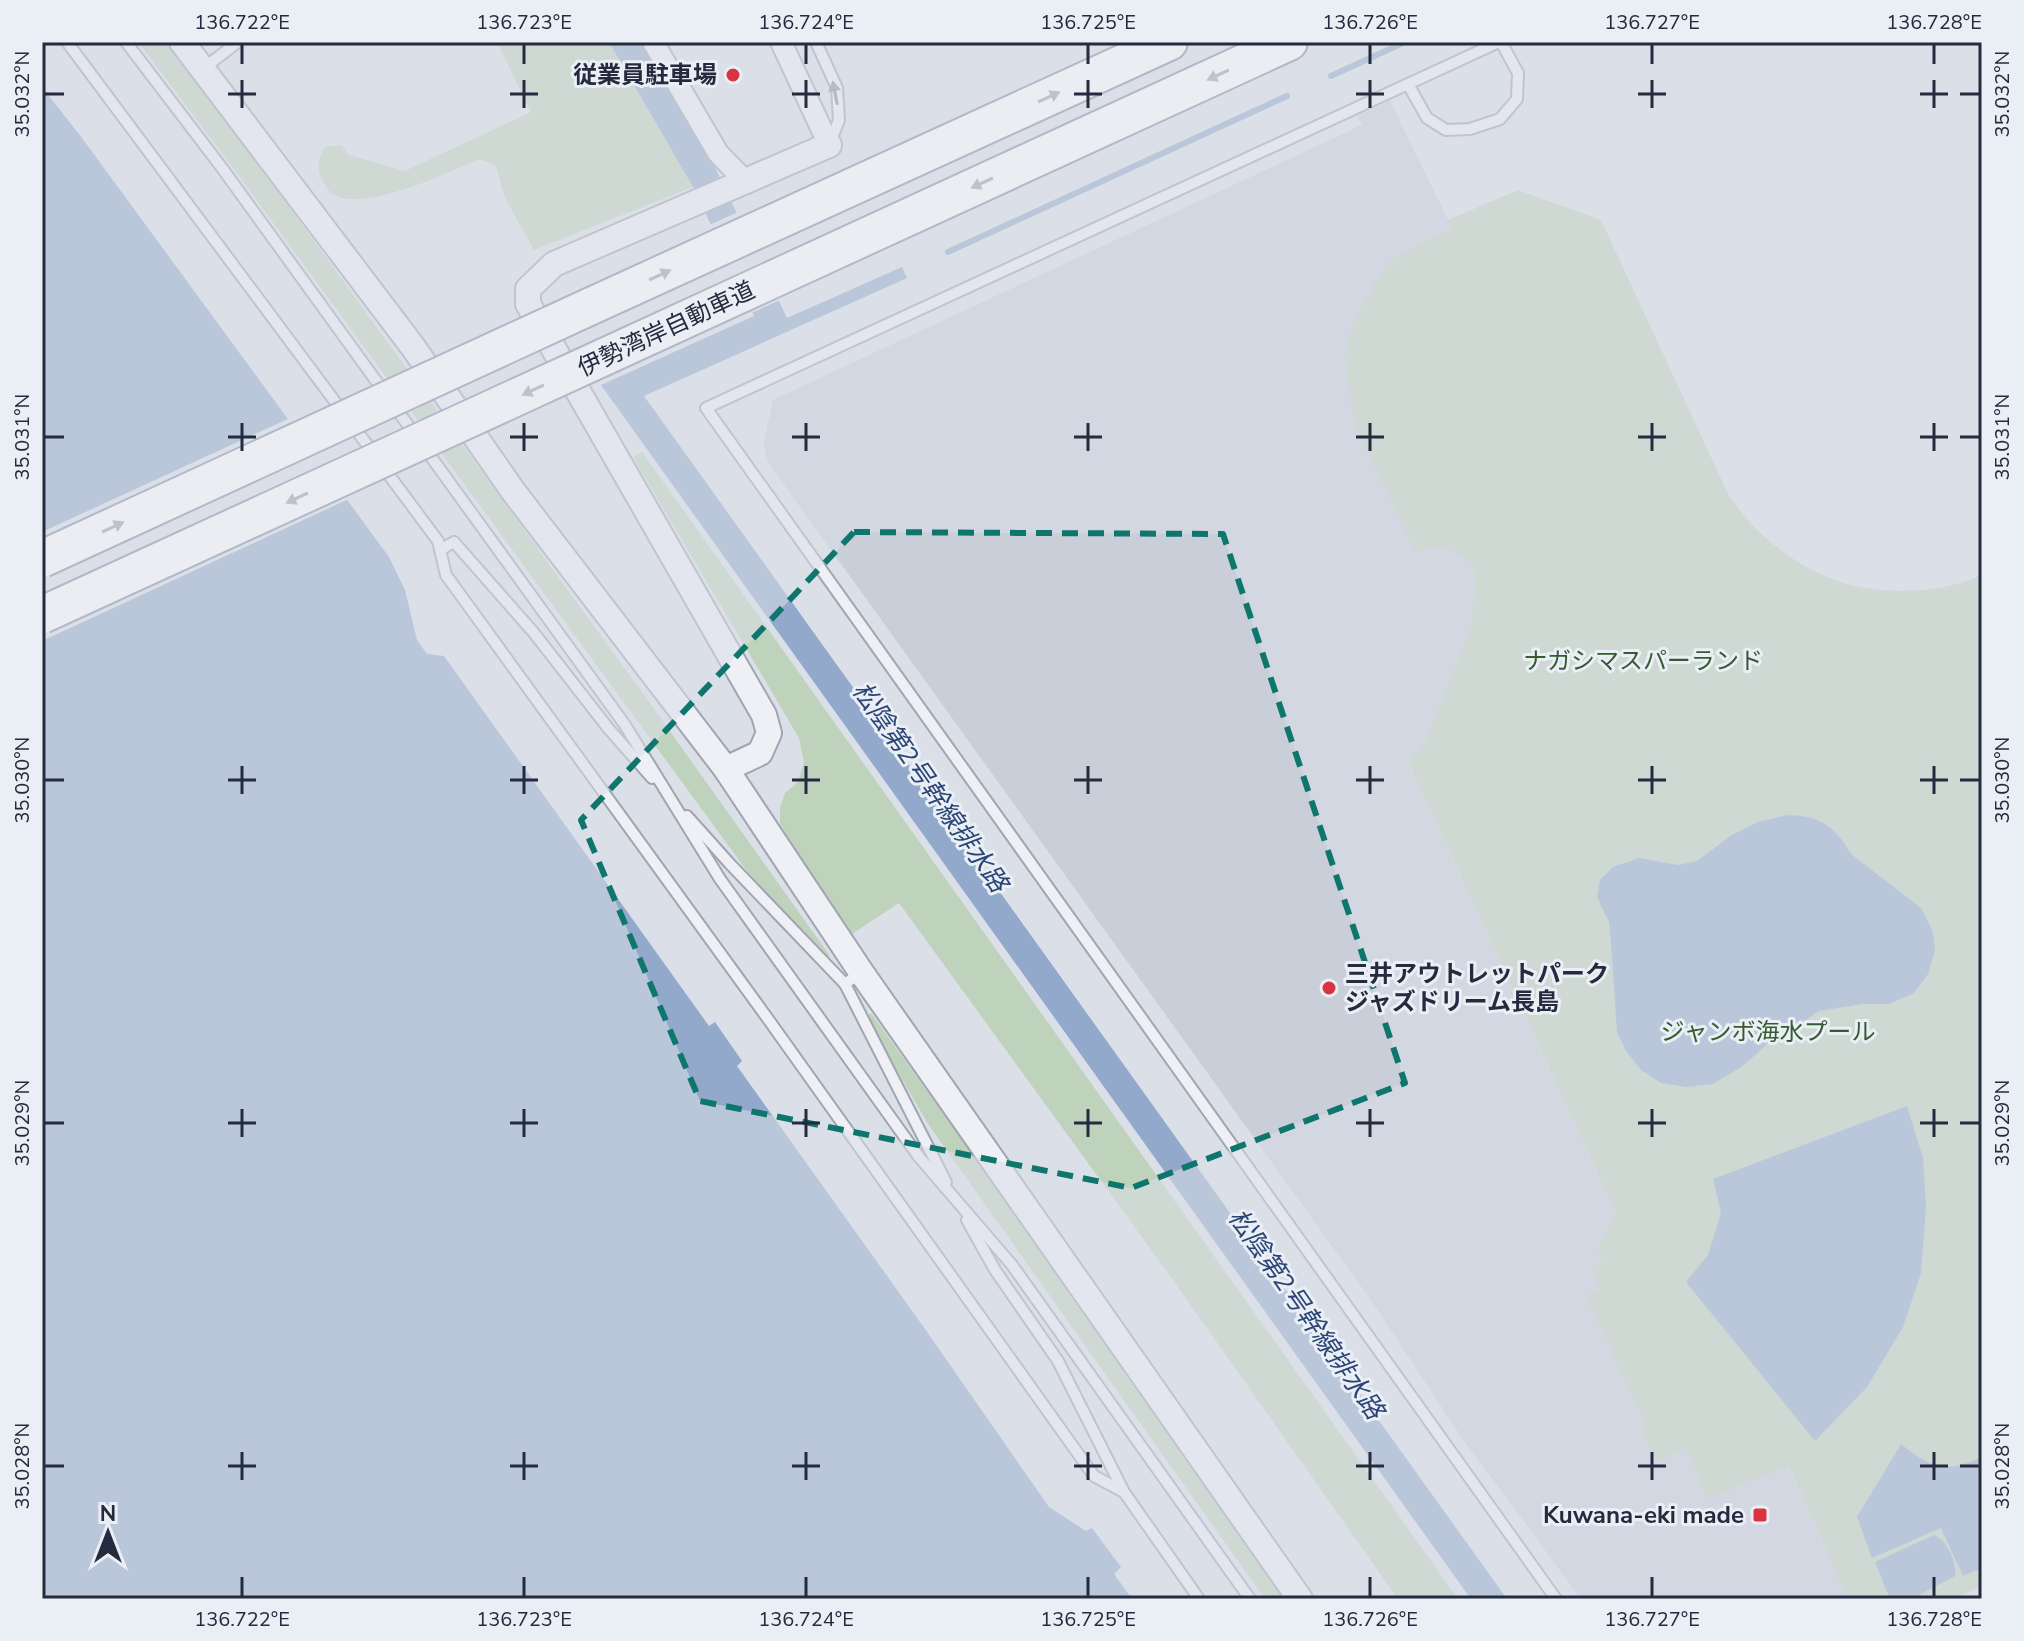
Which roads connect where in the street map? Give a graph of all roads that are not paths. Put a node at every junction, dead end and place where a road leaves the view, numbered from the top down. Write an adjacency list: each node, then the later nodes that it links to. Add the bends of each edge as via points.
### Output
1 (67, 42): 15 (lane)
2 (126, 42): 19 (lane, via 607,699)
3 (182, 42): 11 (street)
4 (238, 42): 11 (lane)
5 (653, 42): 14 (street)
6 (781, 42): 13 (street)
7 (816, 42): 13 (lane, one-way to 7, via 839,120 837,88)
8 (1169, 42): 16 (highway, one-way to 8, bridge)
9 (1289, 42): 17 (highway, 伊勢湾岸自動車道, one-way to 17, bridge)
10 (1500, 42): 12 (lane); 12 (lane, via 1518,73 1517,99 1500,119 1446,130 1427,118)
11 (202, 69): 18 (street)
12 (1408, 84): 26 (lane, via 706,408)
13 (829, 145): 14 (street)
14 (739, 184): 18 (street, via 554,264 528,289 528,304 764,715 769,733 760,753)
15 (440, 550): 19 (lane, via 454,542); 22 (lane, via 446,575 1094,1476)
16 (42, 559)
17 (42, 615)
18 (726, 769): 20 (street)
19 (669, 796): 20 (lane, via 730,864); 21 (lane, via 720,879 919,1157)
20 (853, 978): 21 (lane); 25 (street)
21 (955, 1199): 22 (lane, via 995,1270 1058,1361); 24 (lane, via 1012,1265)
22 (1124, 1492): 23 (lane)
23 (1199, 1599)
24 (1250, 1599)
25 (1300, 1599)
26 (1556, 1599)

